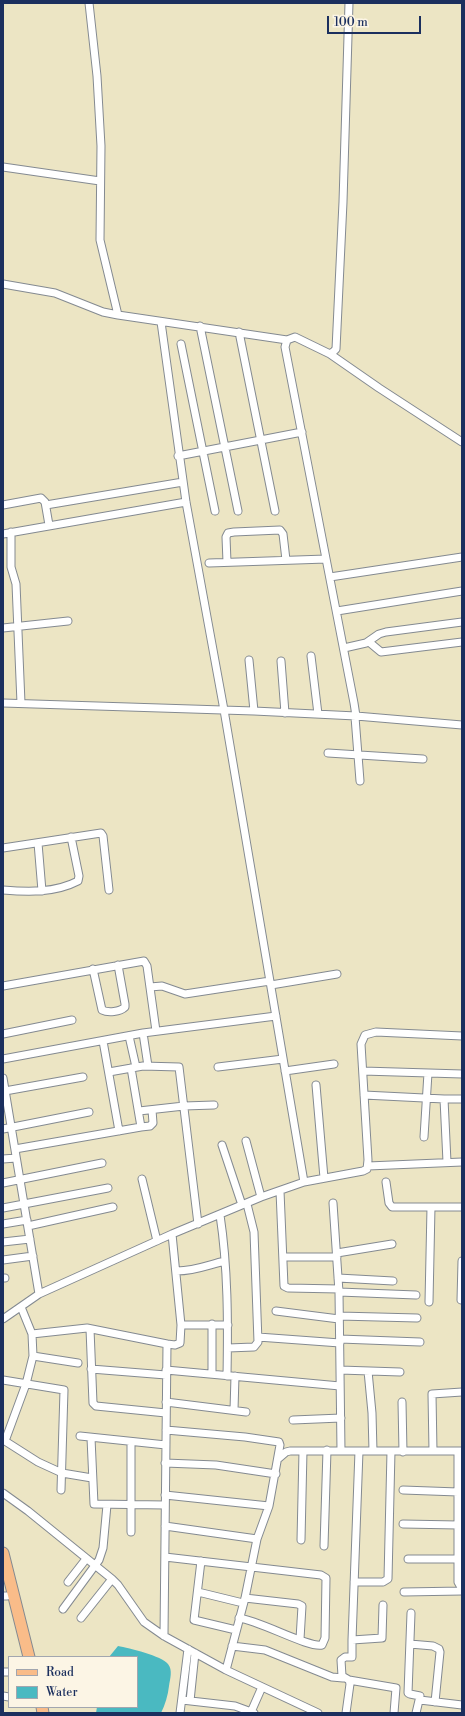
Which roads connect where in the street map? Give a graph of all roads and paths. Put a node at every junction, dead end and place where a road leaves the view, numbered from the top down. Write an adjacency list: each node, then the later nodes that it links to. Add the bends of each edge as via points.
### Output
1 (89, 3): 4 (street, via 97,76)
2 (349, 3): 12 (street, via 336,349)
3 (3, 167): 4 (street)
4 (100, 181): 6 (street, via 101,247)
5 (3, 284): 6 (street, via 55,293 103,312)
6 (118, 315): 7 (street)
7 (161, 322): 8 (street); 18 (street)
8 (200, 326): 9 (street); 16 (street)
9 (239, 332): 10 (street); 14 (street)
10 (286, 340): 12 (street, via 295,337); 13 (street, via 285,347)
11 (181, 344): 17 (street)
12 (330, 354): 15 (street)
13 (302, 432): 14 (street); 30 (street)
14 (260, 440): 16 (street); 25 (street)
15 (462, 442)
16 (225, 447): 17 (street); 24 (street)
17 (203, 452): 18 (street); 23 (street)
18 (178, 456): 19 (street)
19 (183, 482): 20 (street); 22 (street)
20 (186, 502): 26 (street); 49 (street)
21 (3, 505): 22 (street, via 41,498)
22 (46, 505): 26 (street)
23 (215, 511)
24 (238, 511)
25 (276, 511)
26 (49, 525): 27 (street)
27 (11, 532): 28 (street); 39 (street, via 11,568 16,584)
28 (3, 534)
29 (462, 557): 34 (street)
30 (326, 559): 31 (street); 34 (street)
31 (286, 560): 33 (street); 33 (street, via 283,534 280,530 228,534)
32 (209, 562): 33 (street)
33 (227, 562)
34 (330, 577): 36 (street)
35 (462, 591): 36 (street)
36 (336, 611): 43 (street)
37 (68, 621): 39 (street)
38 (462, 622): 41 (street, via 386,632)
39 (17, 627): 40 (street); 48 (street)
40 (3, 628)
41 (369, 642): 42 (street, via 381,652); 43 (street)
42 (462, 642)
43 (344, 648): 53 (street)
44 (311, 656): 52 (street)
45 (249, 660): 50 (street)
46 (281, 661): 51 (street)
47 (3, 703): 48 (street)
48 (21, 703): 49 (street)
49 (224, 710): 50 (street); 68 (street)
50 (254, 711): 51 (street)
51 (285, 713): 52 (street)
52 (318, 714): 53 (street)
53 (355, 717): 54 (street); 56 (street)
54 (462, 725)
55 (328, 753): 56 (street)
56 (358, 755): 57 (street); 58 (street)
57 (423, 759)
58 (360, 781)
59 (71, 837): 60 (street); 63 (street, via 99,832 102,834); 64 (street, via 78,881)
60 (38, 842): 61 (street); 64 (street)
61 (3, 848)
62 (3, 890): 64 (street)
63 (109, 890)
64 (42, 891)
65 (118, 965): 66 (street); 66 (street, via 125,1004 122,1010 102,1010); 70 (street, via 144,961)
66 (93, 969): 69 (street)
67 (337, 974): 68 (street)
68 (270, 983): 70 (street, via 185,994 162,986); 71 (street)
69 (3, 986)
70 (150, 987): 73 (street)
71 (276, 1016): 73 (street); 80 (street)
72 (72, 1020): 75 (street)
73 (156, 1031): 74 (street)
74 (143, 1033): 76 (street); 82 (street)
75 (3, 1034)
76 (129, 1036): 78 (street); 84 (street)
77 (462, 1036): 85 (street, via 370,1033 365,1035 361,1044)
78 (103, 1041): 79 (street); 86 (street)
79 (3, 1059)
80 (283, 1059): 83 (street); 87 (street)
81 (334, 1064): 87 (street)
82 (148, 1066): 84 (street); 100 (street, via 179,1067)
83 (218, 1067)
84 (134, 1068): 86 (street); 102 (street)
85 (363, 1071): 88 (street); 94 (street)
86 (109, 1072): 107 (street)
87 (285, 1072): 121 (street)
88 (428, 1073): 89 (street); 95 (street)
89 (462, 1074)
90 (3, 1078): 93 (street)
91 (83, 1078): 93 (street)
92 (316, 1085): 118 (street)
93 (5, 1091): 97 (street)
94 (364, 1095): 95 (street); 117 (street)
95 (426, 1098): 98 (street); 108 (street)
96 (462, 1099): 98 (street)
97 (5, 1100): 105 (street)
98 (444, 1100): 115 (street)
99 (214, 1105): 100 (street)
100 (184, 1106): 101 (street); 137 (street)
101 (152, 1110): 102 (street); 104 (street, via 153,1123)
102 (139, 1111): 104 (street)
103 (89, 1112): 105 (street)
104 (141, 1127): 107 (street)
105 (11, 1128): 106 (street); 111 (street)
106 (3, 1129)
107 (119, 1131): 111 (street)
108 (424, 1137)
109 (246, 1141): 126 (street)
110 (222, 1145): 128 (street)
111 (15, 1149): 112 (street)
112 (16, 1158): 113 (street); 120 (street)
113 (3, 1159)
114 (102, 1162): 120 (street)
115 (447, 1162): 116 (street); 117 (street)
116 (462, 1162)
117 (368, 1166): 118 (street, via 363,1171)
118 (324, 1178): 121 (street)
119 (142, 1179): 140 (street)
120 (20, 1180): 123 (street); 129 (street)
121 (304, 1182): 125 (street)
122 (386, 1182): 132 (street, via 392,1207)
123 (3, 1183)
124 (108, 1188): 129 (street)
125 (280, 1191): 126 (street); 145 (street)
126 (261, 1197): 128 (street)
127 (333, 1203): 143 (street)
128 (244, 1204): 134 (street); 167 (street, via 254,1232)
129 (24, 1205): 133 (street); 135 (street)
130 (462, 1206): 132 (street)
131 (113, 1207): 135 (street)
132 (431, 1207): 156 (street)
133 (3, 1208)
134 (220, 1215): 137 (street); 147 (street)
135 (27, 1223): 136 (street); 139 (street)
136 (3, 1224)
137 (198, 1224): 138 (street)
138 (172, 1234): 140 (street); 149 (street)
139 (30, 1239): 141 (street); 144 (street)
140 (157, 1241): 153 (street)
141 (3, 1242)
142 (392, 1244): 143 (street)
143 (337, 1255): 145 (street); 150 (street)
144 (32, 1256): 146 (street); 153 (street)
145 (283, 1257): 152 (street, via 285,1287)
146 (3, 1260)
147 (225, 1261): 149 (street, via 190,1271); 164 (street)
148 (462, 1261): 155 (street)
149 (177, 1271): 163 (street)
150 (338, 1278): 151 (street); 152 (street)
151 (393, 1281)
152 (339, 1290): 154 (street); 159 (street)
153 (39, 1294): 157 (street)
154 (416, 1295)
155 (461, 1300)
156 (429, 1302)
157 (21, 1307): 161 (street); 166 (street)
158 (276, 1311): 159 (street)
159 (339, 1318): 160 (street); 168 (street)
160 (417, 1318)
161 (3, 1319)
162 (212, 1324): 163 (street); 164 (street); 179 (street)
163 (181, 1325): 170 (street, via 180,1343)
164 (228, 1325): 171 (street)
165 (90, 1329): 166 (street); 170 (street); 174 (street)
166 (32, 1334): 172 (street)
167 (258, 1337): 168 (street); 171 (street, via 254,1347)
168 (340, 1341): 169 (street); 175 (street)
169 (420, 1342)
170 (166, 1344): 178 (street)
171 (228, 1348): 180 (street)
172 (33, 1356): 173 (street); 182 (street)
173 (78, 1363)
174 (91, 1369): 178 (street); 189 (street, via 94,1405)
175 (340, 1370): 176 (street); 183 (street)
176 (368, 1371): 177 (street); 201 (street)
177 (400, 1372)
178 (166, 1373): 179 (street); 185 (street)
179 (212, 1374): 180 (street)
180 (231, 1376): 183 (street); 187 (street)
181 (3, 1380): 182 (street)
182 (26, 1384): 208 (street, via 65,1392); 208 (street, via 5,1441 38,1462)
183 (340, 1386): 190 (street)
184 (462, 1392): 203 (street, via 432,1394)
185 (166, 1402): 187 (street); 189 (street)
186 (402, 1402): 205 (street)
187 (234, 1410): 188 (street)
188 (246, 1412)
189 (166, 1413): 192 (street)
190 (340, 1418): 191 (street); 199 (street)
191 (293, 1420)
192 (166, 1430): 196 (street); 206 (street, via 279,1442)
193 (80, 1436): 194 (street)
194 (91, 1438): 195 (street); 210 (street)
195 (132, 1442): 196 (street); 217 (street)
196 (166, 1445): 207 (street)
197 (327, 1450): 198 (street); 199 (street); 226 (street)
198 (303, 1451): 206 (street, via 288,1451); 225 (street)
199 (341, 1451): 200 (street)
200 (359, 1451): 201 (street); 238 (street)
201 (373, 1451): 202 (street)
202 (391, 1451): 205 (street); 238 (street, via 388,1579 383,1582)
203 (433, 1451): 204 (street); 205 (street)
204 (460, 1451): 213 (street)
205 (403, 1452)
206 (279, 1458): 209 (street)
207 (166, 1463): 209 (street, via 216,1465); 215 (street)
208 (62, 1473): 210 (street); 211 (street)
209 (276, 1474): 219 (street)
210 (92, 1478): 216 (street, via 93,1503)
211 (61, 1490)
212 (403, 1490): 213 (street)
213 (458, 1492): 221 (street)
214 (3, 1493): 229 (street)
215 (165, 1495): 218 (street); 219 (street)
216 (107, 1505): 217 (street); 233 (street, via 102,1554)
217 (132, 1505): 218 (street); 223 (street)
218 (165, 1505): 222 (street)
219 (269, 1506): 224 (street)
220 (403, 1524): 221 (street)
221 (458, 1525): 231 (street)
222 (165, 1526): 224 (street); 228 (street)
223 (131, 1532)
224 (257, 1539): 234 (street)
225 (301, 1540)
226 (324, 1546)
227 (3, 1553): 258 (main road)
228 (165, 1557): 232 (street); 250 (street)
229 (86, 1559): 233 (street); 237 (street)
230 (408, 1559): 231 (street)
231 (458, 1559): 239 (street, via 458,1582)
232 (201, 1561): 234 (street); 240 (street)
233 (95, 1566): 235 (street); 245 (street)
234 (251, 1568): 243 (street); 251 (street, via 322,1575 326,1578 324,1642 319,1646)
235 (112, 1578): 247 (street); 250 (street, via 144,1622)
236 (3, 1580): 242 (main road)
237 (68, 1582)
238 (354, 1582): 252 (street)
239 (462, 1590): 241 (street)
240 (198, 1592): 243 (street); 249 (street, via 194,1620)
241 (404, 1592)
242 (5, 1596): 257 (main road)
243 (244, 1600): 248 (street); 251 (street, via 302,1606)
244 (383, 1605): 252 (street, via 382,1638)
245 (63, 1609)
246 (411, 1613): 253 (street)
247 (81, 1618)
248 (239, 1618): 249 (street); 251 (street, via 258,1622)
249 (236, 1630): 254 (street)
250 (164, 1636): 255 (street)
251 (300, 1639)
252 (352, 1640): 260 (street, via 352,1657 341,1660)
253 (410, 1644): 263 (street, via 408,1693 419,1695); 265 (street, via 439,1649)
254 (232, 1646): 259 (street); 260 (street, via 265,1650 332,1677)
255 (188, 1649): 256 (street); 262 (street)
256 (195, 1653): 259 (street); 264 (street)
257 (23, 1656)
258 (29, 1656)
259 (226, 1670): 261 (street)
260 (346, 1679): 271 (street, via 350,1690); 272 (street, via 396,1688)
261 (262, 1687): 269 (street); 270 (street)
262 (182, 1700): 264 (street); 268 (street)
263 (420, 1700): 265 (street); 273 (street)
264 (190, 1701): 267 (street)
265 (435, 1702): 266 (street)
266 (462, 1705)
267 (235, 1710): 269 (street)
268 (180, 1713)
269 (253, 1713)
270 (318, 1713)
271 (346, 1713)
272 (394, 1713)
273 (416, 1713)

